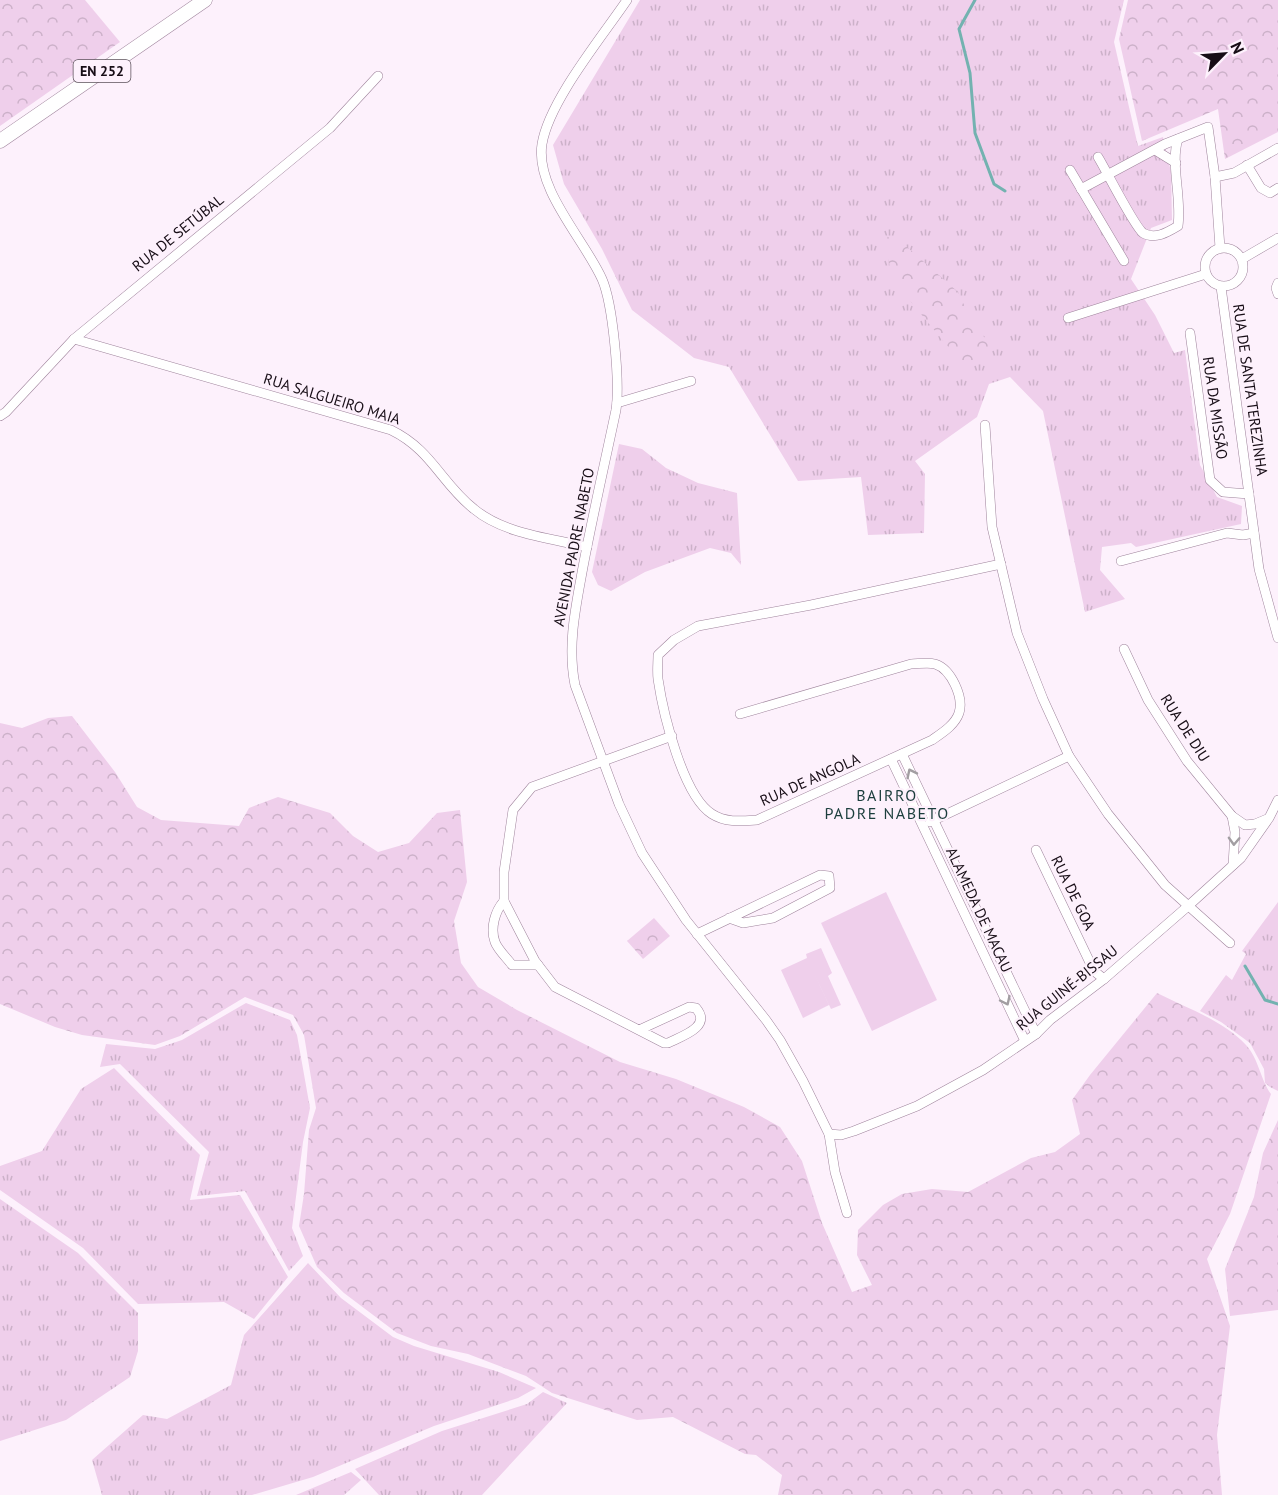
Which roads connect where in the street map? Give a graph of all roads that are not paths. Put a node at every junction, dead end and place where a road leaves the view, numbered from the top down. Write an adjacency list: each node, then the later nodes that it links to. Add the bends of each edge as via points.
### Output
1 (205, 0): 5 (main road, EN 252)
2 (627, 0): 28 (street, AVENIDA PADRE NABETO, via 561,99 545,135 542,153 549,188 605,287)
3 (378, 76): 26 (street, RUA DE SETÚBAL, via 330,128)
4 (1178, 139): 7 (street); 9 (street); 13 (street, via 1208,127)
5 (0, 141)
6 (1278, 148): 10 (street)
7 (1155, 150): 9 (street); 12 (street)
8 (1098, 157): 12 (street)
9 (1176, 164): 12 (street, via 1178,226 1155,236 1143,232)
10 (1248, 165): 13 (street); 14 (street, via 1261,188 1270,193)
11 (1070, 170): 15 (street)
12 (1108, 175): 15 (street)
13 (1215, 177): 17 (street)
14 (1278, 188)
15 (1081, 189): 19 (street)
16 (1278, 238): 18 (street)
17 (1220, 248): 18 (street, via 1234,251); 20 (street, via 1208,257)
18 (1242, 259): 22 (street, via 1240,278 1235,284)
19 (1124, 261)
20 (1206, 274): 22 (street); 24 (street)
21 (1278, 283): 23 (street)
22 (1221, 287): 31 (street, RUA DE SANTA TEREZINHA)
23 (1278, 294)
24 (1068, 318)
25 (1190, 333): 31 (street, RUA DA MISSÃO, via 1210,480 1222,492)
26 (74, 339): 29 (street, RUA DE SETÚBAL); 33 (street, RUA SALGUEIRO MAIA, via 391,430 423,451 467,504 484,517 510,528)
27 (691, 381): 28 (street)
28 (617, 403): 33 (street, AVENIDA PADRE NABETO)
29 (0, 416)
30 (985, 425): 35 (street, via 992,527)
31 (1249, 494): 32 (street, RUA DE SANTA TEREZINHA)
32 (1254, 534): 34 (street, via 1227,533); 36 (street, RUA DE SANTA TEREZINHA)
33 (587, 547): 43 (street, AVENIDA PADRE NABETO, via 572,639 572,669)
34 (1121, 561)
35 (1001, 564): 39 (street, RUA DE ANGOLA, via 698,626 674,640 658,656 657,676); 41 (street, via 1017,633)
36 (1278, 638)
37 (1124, 649): 45 (street, RUA DE DIU, via 1148,700 1187,761)
38 (740, 714): 40 (street, RUA DE ANGOLA, via 911,664 934,664 953,683 959,697 959,713 949,728)
39 (672, 736): 42 (street, RUA DE ANGOLA, via 696,799 712,815 732,822 757,820); 43 (street)
40 (902, 754): 42 (street, RUA DE ANGOLA); 47 (street, ALAMEDA DE MACAU, one-way to 40)
41 (1069, 756): 47 (street); 52 (street, via 1108,814)
42 (891, 759): 48 (street, ALAMEDA DE MACAU)
43 (603, 760): 51 (street, via 532,787 513,810); 54 (street, AVENIDA PADRE NABETO, via 642,853)
44 (1278, 800): 46 (street, RUA GUINÉ-BISSAU)
45 (1232, 816): 46 (street, via 1245,825); 50 (street, one-way to 50)
46 (1269, 818): 50 (street, RUA GUINÉ-BISSAU)
47 (935, 820): 48 (street); 59 (street, ALAMEDA DE MACAU)
48 (922, 825): 60 (street, ALAMEDA DE MACAU, one-way to 60)
49 (1036, 850): 57 (street, RUA DE GOA, via 1094,971)
50 (1233, 866): 52 (street, RUA GUINÉ-BISSAU)
51 (504, 901): 56 (street); 56 (street, via 494,923 495,942 512,965)
52 (1187, 907): 55 (street); 57 (street, RUA GUINÉ-BISSAU)
53 (729, 918): 53 (street, via 743,923 773,918 830,888 829,876 819,875); 54 (street)
54 (697, 934): 61 (street, AVENIDA PADRE NABETO, via 780,1040)
55 (1230, 943)
56 (538, 964): 58 (street, via 555,987)
57 (1104, 979): 59 (street, RUA GUINÉ-BISSAU)
58 (639, 1030): 58 (street, via 689,1007 696,1008 700,1015 697,1028 668,1043)
59 (1036, 1034): 60 (street, RUA GUINÉ-BISSAU)
60 (1025, 1041): 61 (street, RUA GUINÉ-BISSAU, via 983,1070 916,1106 854,1131)
61 (829, 1134): 62 (street, AVENIDA PADRE NABETO)
62 (847, 1213)

